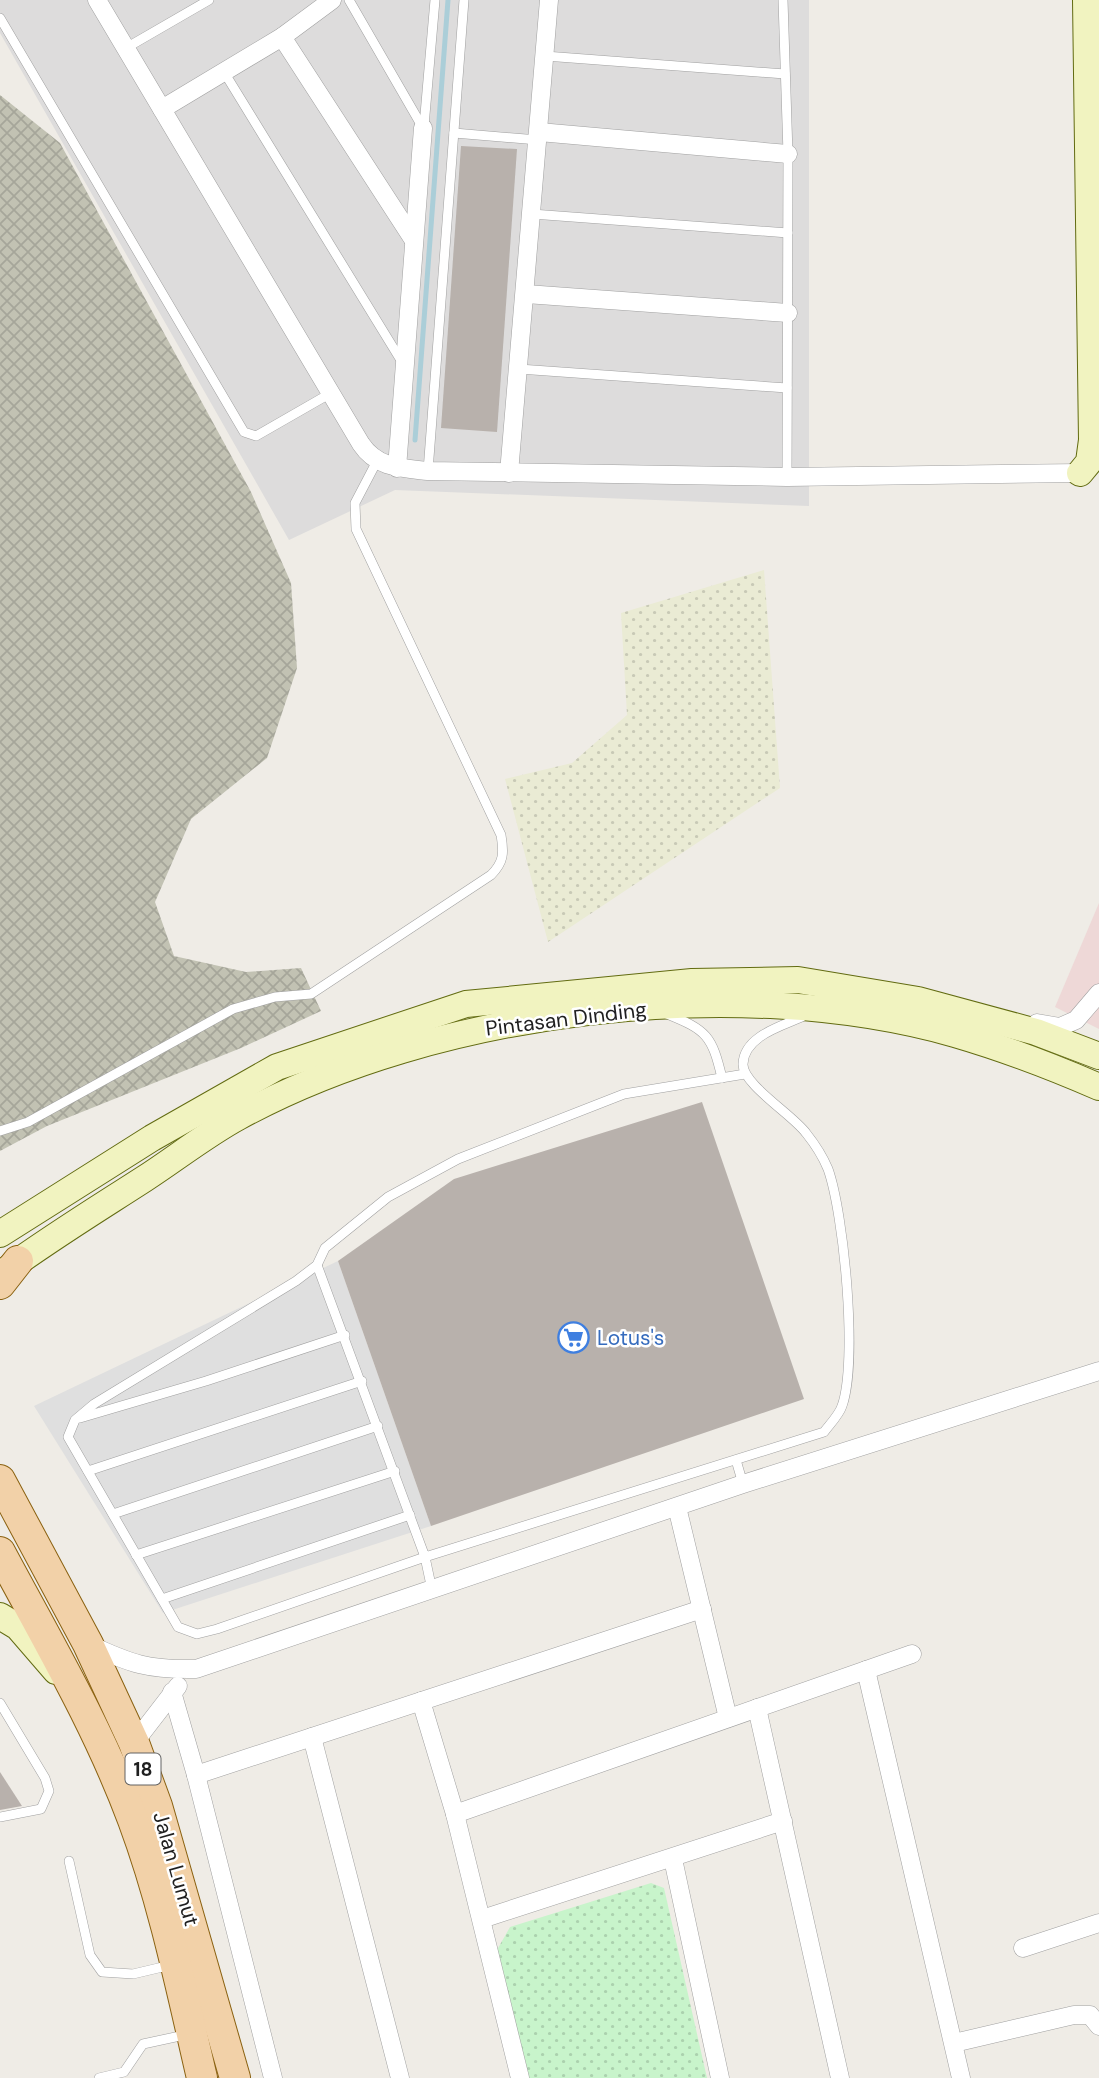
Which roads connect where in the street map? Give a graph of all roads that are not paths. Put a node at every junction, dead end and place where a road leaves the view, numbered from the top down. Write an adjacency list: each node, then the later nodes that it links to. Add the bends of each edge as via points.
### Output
1 (97, 0): 12 (street)
2 (209, 0): 12 (lane)
3 (332, 0): 11 (street)
4 (349, 0): 17 (lane)
5 (435, 0): 17 (lane)
6 (464, 0): 18 (lane)
7 (549, 0): 13 (street)
8 (783, 0): 15 (lane)
9 (1086, 0): 22 (main road)
10 (0, 18): 30 (lane, via 244,432 256,436)
11 (282, 37): 14 (street); 24 (street)
12 (126, 48): 16 (street)
13 (545, 56): 15 (lane); 19 (street)
14 (224, 72): 16 (street); 27 (lane)
15 (785, 74): 20 (lane)
16 (162, 109): 30 (street)
17 (423, 128): 24 (street)
18 (454, 133): 19 (lane); 34 (lane)
19 (538, 136): 20 (street); 21 (street)
20 (788, 154): 23 (lane)
21 (532, 214): 23 (lane); 25 (street)
22 (1094, 227): 31 (main road)
23 (788, 233): 26 (lane)
24 (413, 239): 27 (street)
25 (526, 294): 26 (street); 28 (street)
26 (788, 313): 29 (lane)
27 (405, 366): 33 (street)
28 (519, 369): 29 (lane); 35 (street)
29 (787, 388): 37 (lane)
30 (331, 393): 32 (street, via 361,444)
31 (1096, 400): 36 (main road, via 1089,462)
32 (377, 461): 33 (street); 46 (lane, via 355,503 356,529 501,835 501,865 311,994 275,997 233,1009 28,1122)
33 (397, 468): 34 (street)
34 (428, 471): 35 (street)
35 (509, 473): 37 (street)
36 (1080, 473): 37 (street)
37 (787, 477)
38 (918, 1000): 39 (street, via 978,1006 1060,1027); 42 (main road, Pintasan Dinding, via 1035,1032); 47 (main road, Pintasan Dinding, via 798,980 692,982 466,1004 277,1067 152,1138)
39 (1098, 1002)
40 (652, 1008): 41 (main road, Pintasan Dinding, via 759,1003); 44 (lane, via 707,1034 715,1046); 49 (main road, Pintasan Dinding, via 517,1022 451,1036 343,1069 237,1117)
41 (821, 1009): 43 (lane, via 756,1040 743,1062); 45 (main road, Pintasan Dinding, via 955,1034)
42 (1099, 1056)
43 (745, 1074): 44 (lane); 55 (lane, via 806,1132 827,1167 838,1205 850,1335 842,1407 824,1432)
44 (722, 1078): 48 (lane, via 624,1094 458,1159 388,1197 325,1248)
45 (1099, 1087)
46 (0, 1131)
47 (0, 1234)
48 (317, 1265): 50 (lane); 53 (lane)
49 (6, 1273)
50 (345, 1335): 52 (lane); 53 (lane)
51 (1099, 1371): 59 (street)
52 (362, 1381): 54 (lane); 56 (lane)
53 (75, 1420): 56 (lane, via 68,1437)
54 (378, 1426): 57 (lane); 61 (lane)
55 (736, 1460): 59 (lane); 65 (lane)
56 (88, 1471): 61 (lane)
57 (395, 1471): 62 (lane); 64 (lane)
58 (0, 1480): 72 (main road, Jalan Lumut / 18)
59 (743, 1484): 60 (street)
60 (677, 1507): 67 (street); 70 (street)
61 (113, 1514): 64 (lane)
62 (410, 1515): 65 (lane); 68 (lane)
63 (0, 1552): 69 (main road, Jalan Lumut / 18)
64 (136, 1555): 68 (lane)
65 (425, 1557): 67 (lane); 68 (lane, via 197,1634 178,1627)
66 (0, 1570): 69 (main road)
67 (432, 1590): 74 (street)
68 (162, 1599)
69 (27, 1603): 77 (main road, Jalan Lumut / 18)
70 (702, 1609): 78 (street); 81 (street)
71 (0, 1616): 77 (main road, via 18,1627)
72 (88, 1644): 74 (street, via 140,1667); 83 (main road, Jalan Lumut / 18)
73 (912, 1654): 75 (street)
74 (196, 1669): 76 (street)
75 (866, 1670): 80 (street); 96 (street)
76 (172, 1692): 83 (street); 84 (street)
77 (78, 1696): 93 (main road, Jalan Lumut / 18, via 134,1821)
78 (421, 1701): 82 (street); 85 (street)
79 (0, 1703): 86 (lane, via 49,1791 41,1809)
80 (757, 1708): 81 (street); 87 (street)
81 (728, 1718): 85 (street)
82 (312, 1737): 84 (street); 101 (street)
83 (134, 1743): 99 (main road, Jalan Lumut / 18, via 158,1806)
84 (197, 1775): 100 (street)
85 (455, 1814): 90 (street)
86 (0, 1817)
87 (783, 1821): 88 (street); 104 (street)
88 (673, 1859): 90 (street); 103 (street)
89 (69, 1861): 93 (lane, via 90,1955 102,1972 133,1974)
90 (482, 1919): 102 (street)
91 (1099, 1923): 92 (street)
92 (1023, 1948)
93 (176, 1964): 95 (main road, Jalan Lumut / 18)
94 (1099, 2026): 96 (street, via 1090,2015 1074,2015)
95 (192, 2034): 97 (lane, via 143,2044 124,2072); 98 (main road, Jalan Lumut / 18)
96 (954, 2043): 105 (street)
97 (99, 2078)
98 (202, 2078)
99 (235, 2078)
100 (273, 2078)
101 (400, 2078)
102 (520, 2078)
103 (720, 2078)
104 (840, 2078)
105 (961, 2078)

